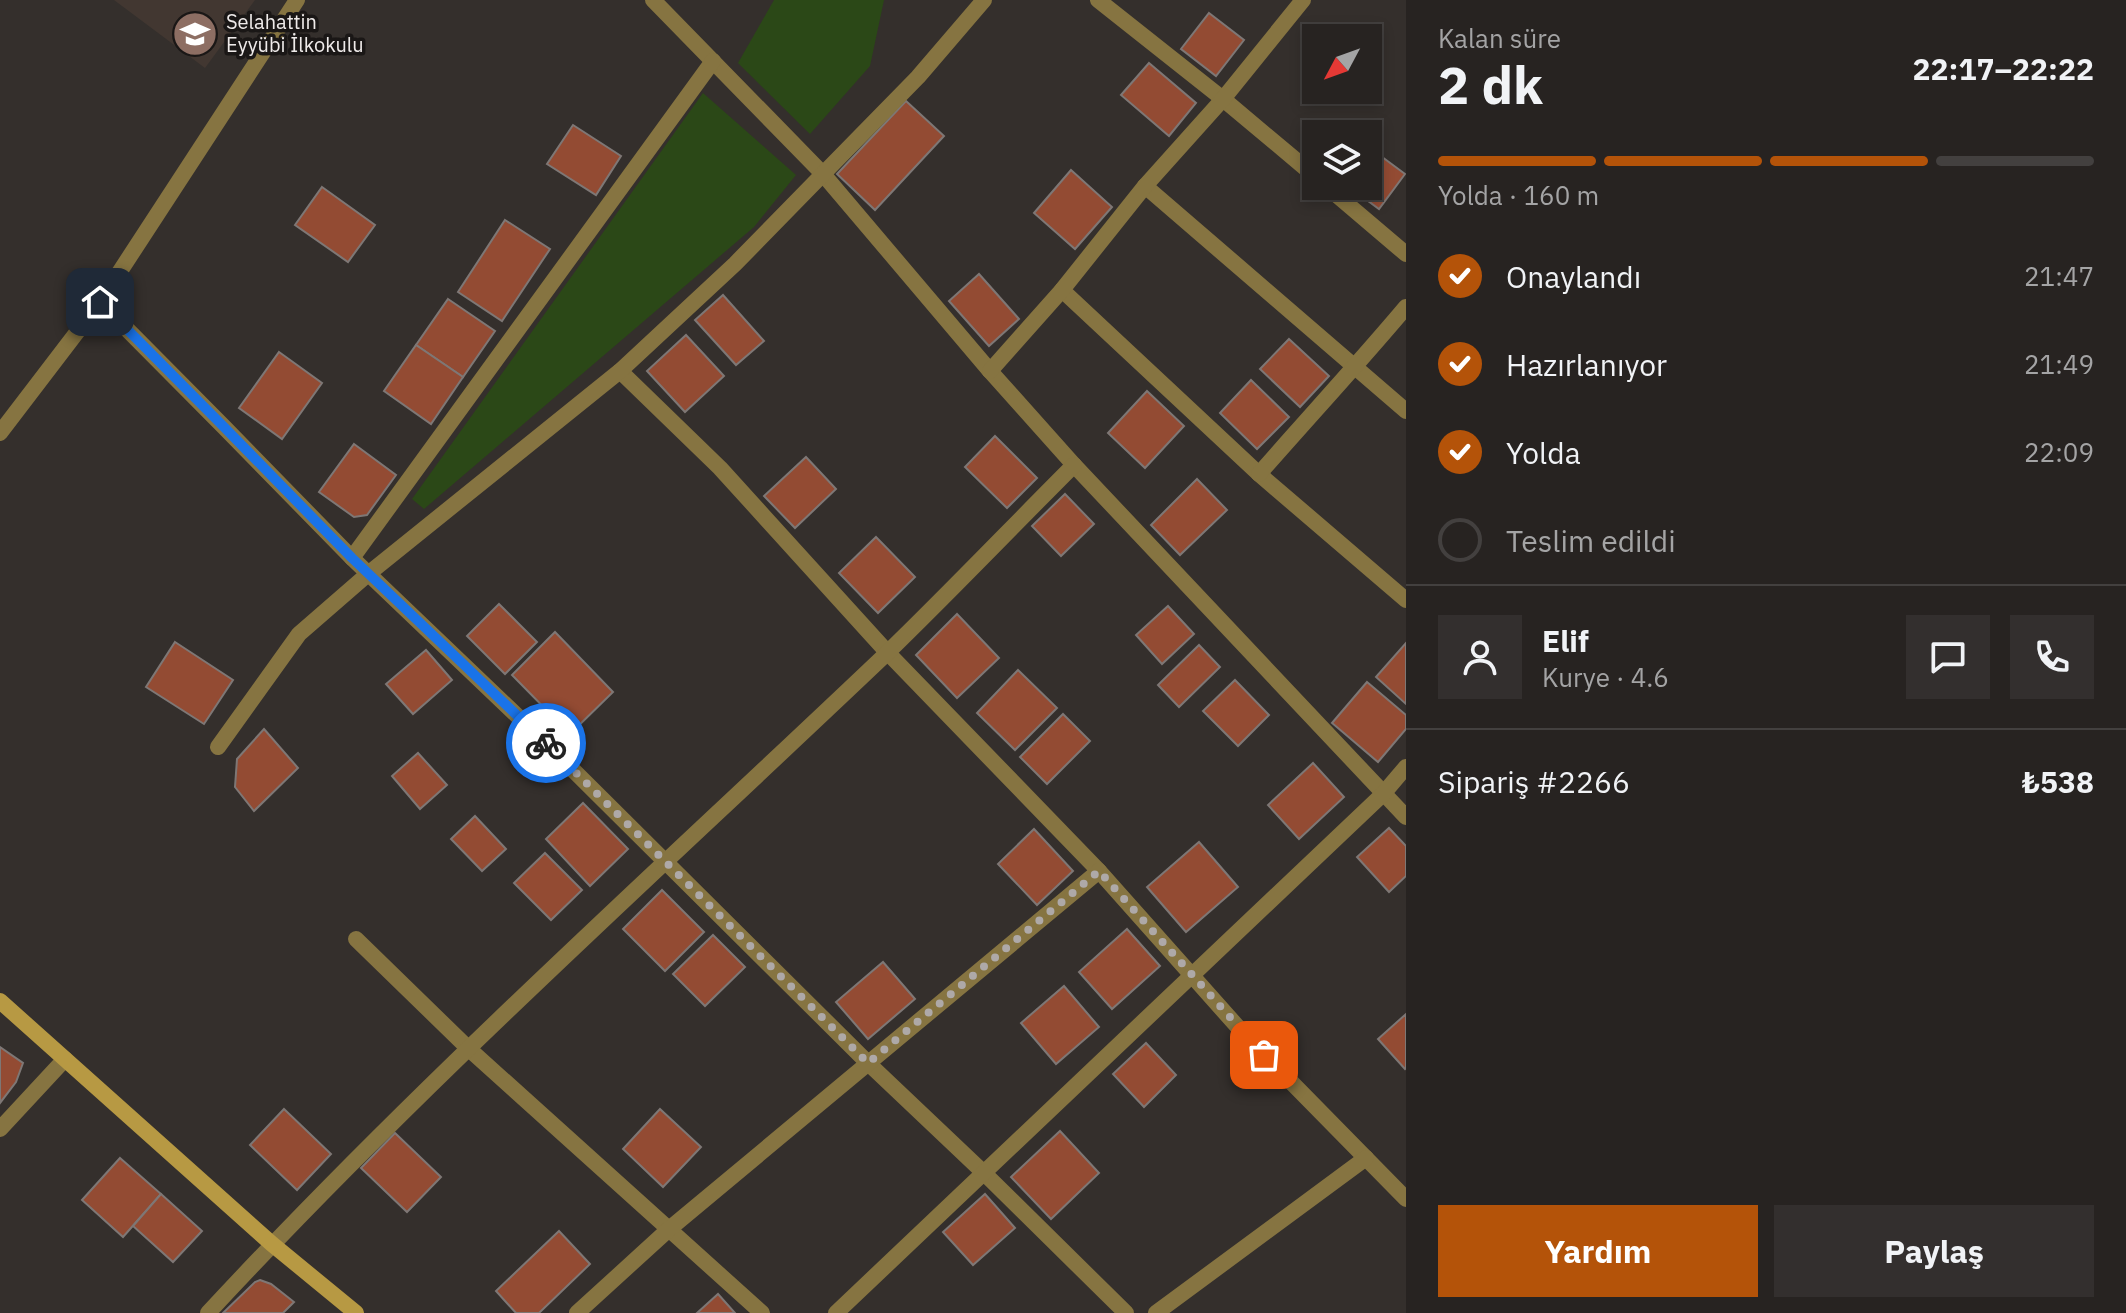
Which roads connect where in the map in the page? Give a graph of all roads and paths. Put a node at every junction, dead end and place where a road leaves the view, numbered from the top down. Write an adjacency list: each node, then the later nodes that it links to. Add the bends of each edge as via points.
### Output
1 (297, 0): 14 (street)
2 (653, 0): 6 (street)
3 (984, 0): 9 (street)
4 (1098, 0): 7 (street)
5 (1303, 0): 7 (street)
6 (713, 61): 9 (street); 23 (street)
7 (1223, 99): 8 (street); 10 (street)
8 (1302, 165)
9 (823, 174): 17 (street); 18 (street)
10 (1145, 186): 13 (street); 16 (street)
11 (1342, 200): 12 (street)
12 (1406, 254)
13 (1062, 290): 18 (street); 22 (street)
14 (100, 302): 20 (street); 23 (street)
15 (1406, 307): 16 (street)
16 (1356, 367): 19 (street); 22 (street)
17 (620, 371): 24 (street); 26 (street, via 720,468)
18 (990, 371): 21 (street)
19 (1406, 411)
20 (0, 433)
21 (1074, 465): 26 (street); 29 (street)
22 (1259, 474): 25 (street)
23 (352, 558): 24 (street)
24 (368, 574): 27 (street, via 299,634); 31 (street)
25 (1406, 600)
26 (887, 652): 31 (street); 32 (street)
27 (218, 747)
28 (1406, 767): 29 (street)
29 (1383, 794): 30 (street); 34 (street)
30 (1406, 817)
31 (666, 861): 36 (street); 38 (street)
32 (1099, 871): 34 (street); 38 (street)
33 (356, 939): 36 (street)
34 (1192, 975): 40 (street); 41 (street)
35 (0, 1001): 37 (street)
36 (469, 1049): 43 (street); 44 (street)
37 (65, 1059): 39 (street); 44 (street)
38 (868, 1063): 41 (street); 43 (street)
39 (0, 1129)
40 (1366, 1158): 42 (street); 51 (street)
41 (984, 1173): 49 (street); 50 (street)
42 (1406, 1199)
43 (668, 1230): 47 (street); 48 (street)
44 (272, 1244): 45 (street); 46 (street)
45 (208, 1313)
46 (356, 1313)
47 (577, 1313)
48 (762, 1313)
49 (836, 1313)
50 (1126, 1313)
51 (1156, 1313)

